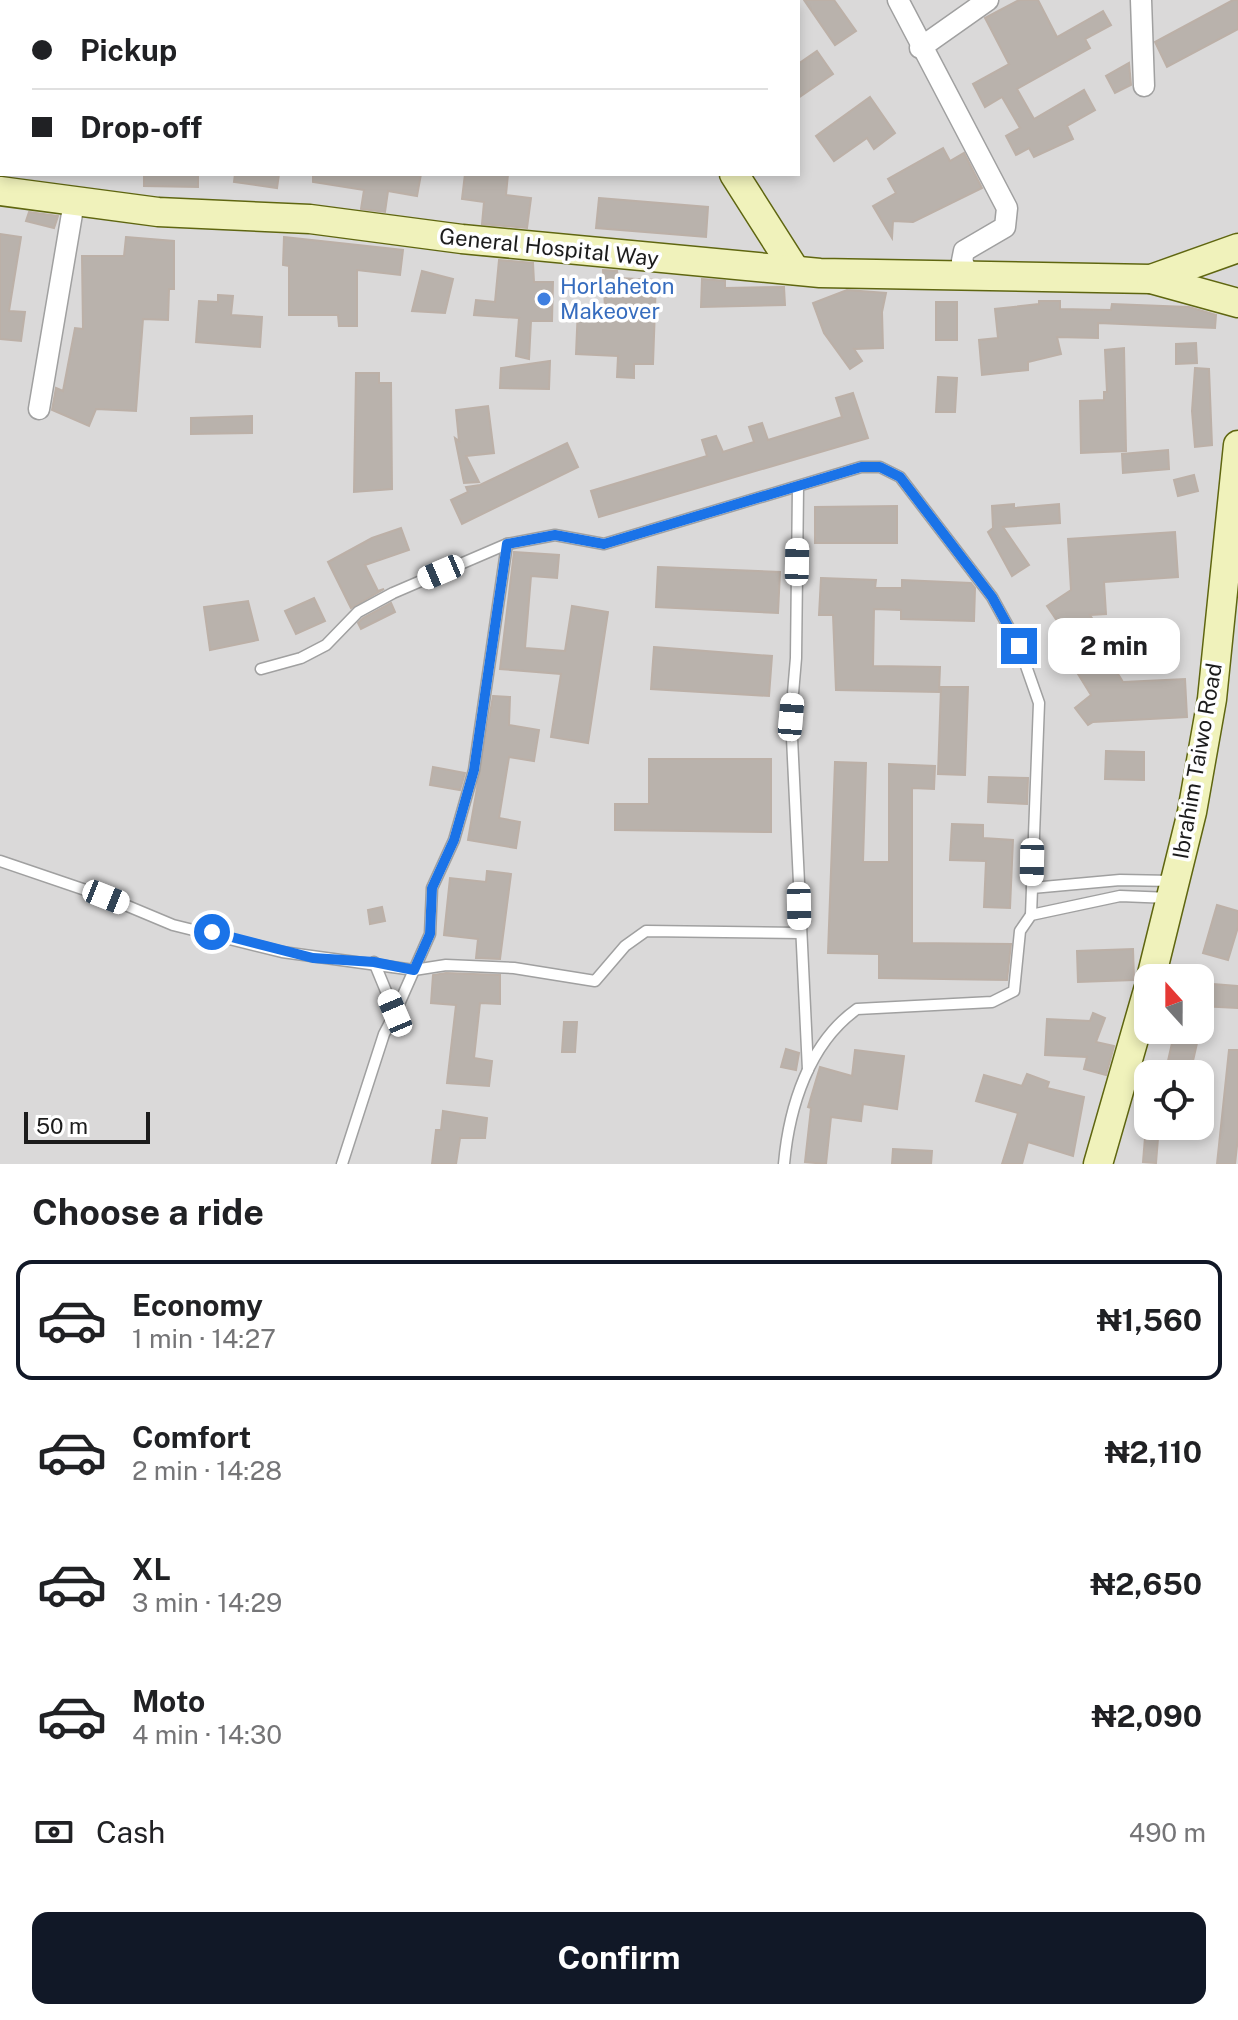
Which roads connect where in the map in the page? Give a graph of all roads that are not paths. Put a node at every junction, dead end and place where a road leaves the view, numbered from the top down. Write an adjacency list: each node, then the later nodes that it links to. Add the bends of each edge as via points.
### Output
1 (898, 0): 4 (street)
2 (988, 0): 4 (street)
3 (1141, 0): 5 (street)
4 (920, 48): 11 (street, via 1007,208 1005,227 964,251)
5 (1144, 86)
6 (735, 176): 10 (main road)
7 (0, 191): 8 (main road, General Hospital Way)
8 (74, 202): 10 (main road, General Hospital Way, via 310,219); 14 (street)
9 (1238, 248): 12 (main road, General Hospital Way)
10 (795, 270): 11 (main road, General Hospital Way)
11 (969, 276): 12 (main road, General Hospital Way)
12 (1151, 279): 13 (main road)
13 (1238, 303)
14 (39, 409)
15 (1238, 445): 18 (main road, Ibrahim Taiwo Road)
16 (798, 487): 17 (lane, via 604,544 555,535); 22 (lane, via 861,467 880,467 900,477 992,597 1019,646 1039,703); 25 (lane, via 791,717)
17 (507, 544): 20 (lane, via 358,612 326,645 301,658); 28 (lane, via 474,770 454,840 432,888 430,934)
18 (1232, 558): 19 (main road, Ibrahim Taiwo Road)
19 (1229, 608): 23 (main road, Ibrahim Taiwo Road)
20 (261, 669)
21 (0, 861): 26 (lane, via 173,925 313,958)
22 (1032, 888): 23 (lane, via 1120,880); 24 (lane)
23 (1173, 890): 24 (lane); 27 (main road, Ibrahim Taiwo Road)
24 (1031, 915): 31 (lane, via 1020,931 1014,991 1008,996 992,1002 857,1009 831,1032)
25 (800, 933): 28 (lane, via 646,931 595,981 514,968 446,965); 31 (lane)
26 (374, 962): 28 (lane); 29 (lane)
27 (1154, 964)
28 (414, 970): 29 (lane)
29 (395, 1013): 32 (lane)
30 (1134, 1039): 34 (main road)
31 (808, 1070): 33 (lane)
32 (342, 1164)
33 (784, 1164)
34 (1098, 1164)

